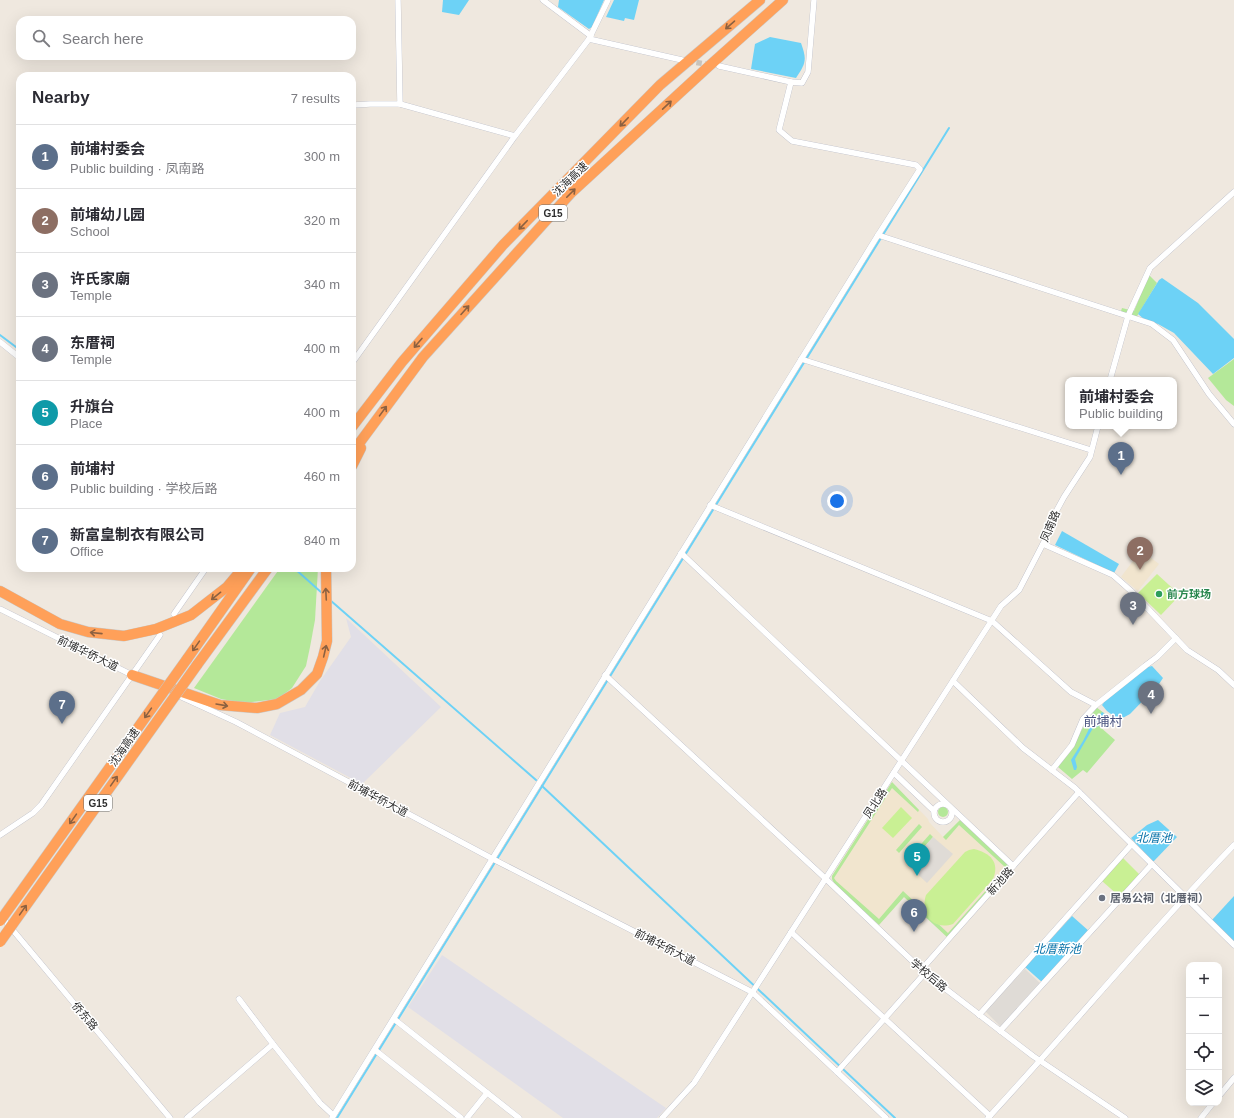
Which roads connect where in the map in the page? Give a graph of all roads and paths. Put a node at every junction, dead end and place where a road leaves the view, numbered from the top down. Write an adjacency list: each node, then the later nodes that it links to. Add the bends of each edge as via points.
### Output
1 (398, 0): 11 (street)
2 (543, 0): 7 (street)
3 (608, 0): 7 (street)
4 (760, 0): 24 (highway, 沈海高速 / G15, one-way to 24, via 660,85 503,245 402,362)
5 (783, 0): 26 (highway, 沈海高速 / G15, one-way to 5, via 423,357 571,193)
6 (814, 0): 10 (street, via 808,72 802,83)
7 (590, 37): 8 (street); 13 (street)
8 (682, 60)
9 (719, 66): 10 (street)
10 (791, 82): 15 (street, via 779,130 792,141 916,165 920,169)
11 (400, 104): 12 (street); 13 (street)
12 (356, 105)
13 (515, 136): 19 (street)
14 (1234, 192): 16 (street, via 1150,268)
15 (881, 236): 16 (street); 20 (street)
16 (1128, 316): 21 (street); 22 (street, via 1152,324 1173,340)
17 (0, 342): 18 (street)
18 (16, 355)
19 (356, 358)
20 (804, 360): 29 (street); 31 (street)
21 (1111, 377)
22 (1222, 409): 23 (street); 25 (street)
23 (1234, 417)
24 (356, 422)
25 (1234, 424)
26 (371, 427): 28 (highway, 沈海高速 / G15); 30 (highway)
27 (1097, 429): 29 (street, 凤南路)
28 (356, 448)
29 (1092, 450): 32 (street, 凤南路, via 1055,514)
30 (356, 458)
31 (713, 506): 33 (street); 42 (street)
32 (1043, 544): 42 (street, 凤南路, via 1019,590 1001,606); 44 (street, via 1113,575)
33 (683, 555): 46 (street); 50 (street)
34 (203, 572): 41 (street)
35 (240, 572): 39 (highway, one-way to 39, via 227,587 191,616 156,630 124,636 88,632 60,624)
36 (247, 572): 65 (highway, 沈海高速 / G15, one-way to 65, bridge)
37 (265, 572): 67 (highway, 沈海高速 / G15, one-way to 37, bridge)
38 (326, 572): 45 (highway, one-way to 38, via 220,705 257,708 277,704 300,690 317,674 323,658 327,641)
39 (0, 591)
40 (0, 609): 45 (street, 前埔华侨大道)
41 (174, 614)
42 (992, 621): 47 (street, 凤北路); 49 (street, via 1071,692)
43 (160, 635): 45 (street)
44 (1176, 638): 48 (street, via 1187,650 1218,670); 49 (street, via 1157,657)
45 (132, 675): 56 (street, via 41,805); 59 (street, 前埔华侨大道, via 236,722)
46 (608, 677): 59 (street); 62 (street, 学校后路)
47 (953, 681): 50 (street, 凤北路); 51 (street, via 1023,748)
48 (1234, 685)
49 (1096, 705): 51 (street, via 1083,719 1072,746)
50 (901, 762): 52 (street, 凤北路); 54 (street)
51 (1052, 770): 53 (street)
52 (894, 773): 55 (street); 62 (street, 凤北路)
53 (1079, 792): 57 (street); 61 (street, 新池路)
54 (949, 806): 55 (street, via 940,804); 55 (street, via 952,814 949,820 938,820 934,816); 61 (street)
55 (934, 811)
56 (0, 835)
57 (1132, 844): 60 (street); 72 (street)
58 (1234, 845): 63 (street)
59 (495, 860): 70 (street, 前埔华侨大道); 74 (street)
60 (1152, 864): 63 (street); 75 (street)
61 (1013, 866): 69 (street, 新池路)
62 (826, 879): 66 (street, 凤北路); 69 (street, 学校后路)
63 (1185, 896): 68 (street); 78 (street)
64 (0, 915): 86 (street, 侨东路)
65 (0, 921)
66 (791, 932): 70 (street, 凤北路); 73 (street)
67 (0, 942)
68 (1234, 945)
69 (923, 971): 72 (street, 学校后路); 73 (street, 新池路)
70 (755, 989): 79 (street, 前埔华侨大道); 91 (street, 凤北路, via 694,1083)
71 (239, 999): 76 (street)
72 (979, 1015): 75 (street, 学校后路)
73 (884, 1019): 79 (street, 新池路); 85 (street)
74 (395, 1021): 77 (street); 82 (street)
75 (1000, 1031): 78 (street, 学校后路)
76 (273, 1044): 84 (street); 87 (street)
77 (377, 1051): 84 (street); 88 (street)
78 (1040, 1061): 85 (street); 93 (street, 学校后路)
79 (840, 1068): 92 (street, 前埔华侨大道)
80 (1234, 1078): 81 (street)
81 (1222, 1092)
82 (487, 1093): 89 (street); 90 (street)
83 (1211, 1106): 94 (street)
84 (333, 1117)
85 (989, 1117)
86 (170, 1118)
87 (187, 1118)
88 (461, 1118)
89 (468, 1118)
90 (519, 1118)
91 (662, 1118)
92 (886, 1118)
93 (1125, 1118)
94 (1201, 1118)

